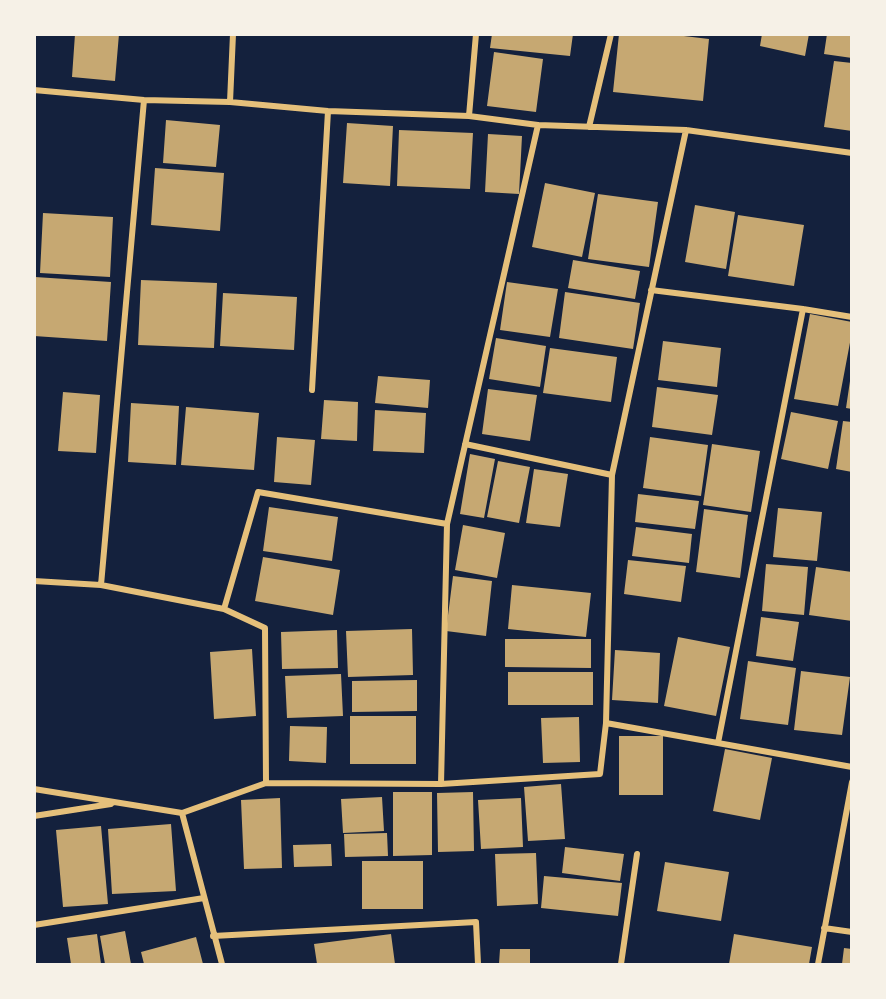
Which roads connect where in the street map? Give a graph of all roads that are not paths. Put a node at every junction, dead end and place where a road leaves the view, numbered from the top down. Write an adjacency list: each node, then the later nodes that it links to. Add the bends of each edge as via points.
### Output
1 (233, 34): 6 (street)
2 (476, 34): 8 (street)
3 (611, 34): 10 (street)
4 (34, 90): 5 (street)
5 (144, 100): 6 (street); 21 (street)
6 (230, 102): 7 (street)
7 (328, 111): 8 (street); 16 (street)
8 (469, 116): 9 (street)
9 (538, 125): 10 (street); 17 (street)
10 (589, 126): 11 (street)
11 (686, 130): 12 (street); 13 (street)
12 (852, 153)
13 (651, 290): 14 (street); 18 (street)
14 (803, 309): 15 (street); 24 (street)
15 (852, 317)
16 (312, 390)
17 (465, 444): 18 (street); 19 (street)
18 (612, 475): 23 (street)
19 (447, 524): 22 (street, via 258,492); 28 (street)
20 (34, 581): 21 (street)
21 (101, 585): 22 (street)
22 (224, 609): 27 (street, via 265,628)
23 (606, 723): 24 (street); 28 (street, via 600,774)
24 (718, 742): 25 (street)
25 (852, 767)
26 (852, 782): 36 (street)
27 (266, 783): 28 (street); 31 (street)
28 (441, 784)
29 (34, 789): 30 (street)
30 (118, 802): 31 (street); 32 (street)
31 (182, 813): 34 (street)
32 (34, 816)
33 (637, 854): 41 (street)
34 (204, 898): 35 (street); 38 (street)
35 (34, 925)
36 (825, 928): 37 (street); 42 (street)
37 (852, 932)
38 (213, 936): 39 (street); 40 (street, via 476,922)
39 (222, 964)
40 (478, 964)
41 (621, 964)
42 (818, 964)

